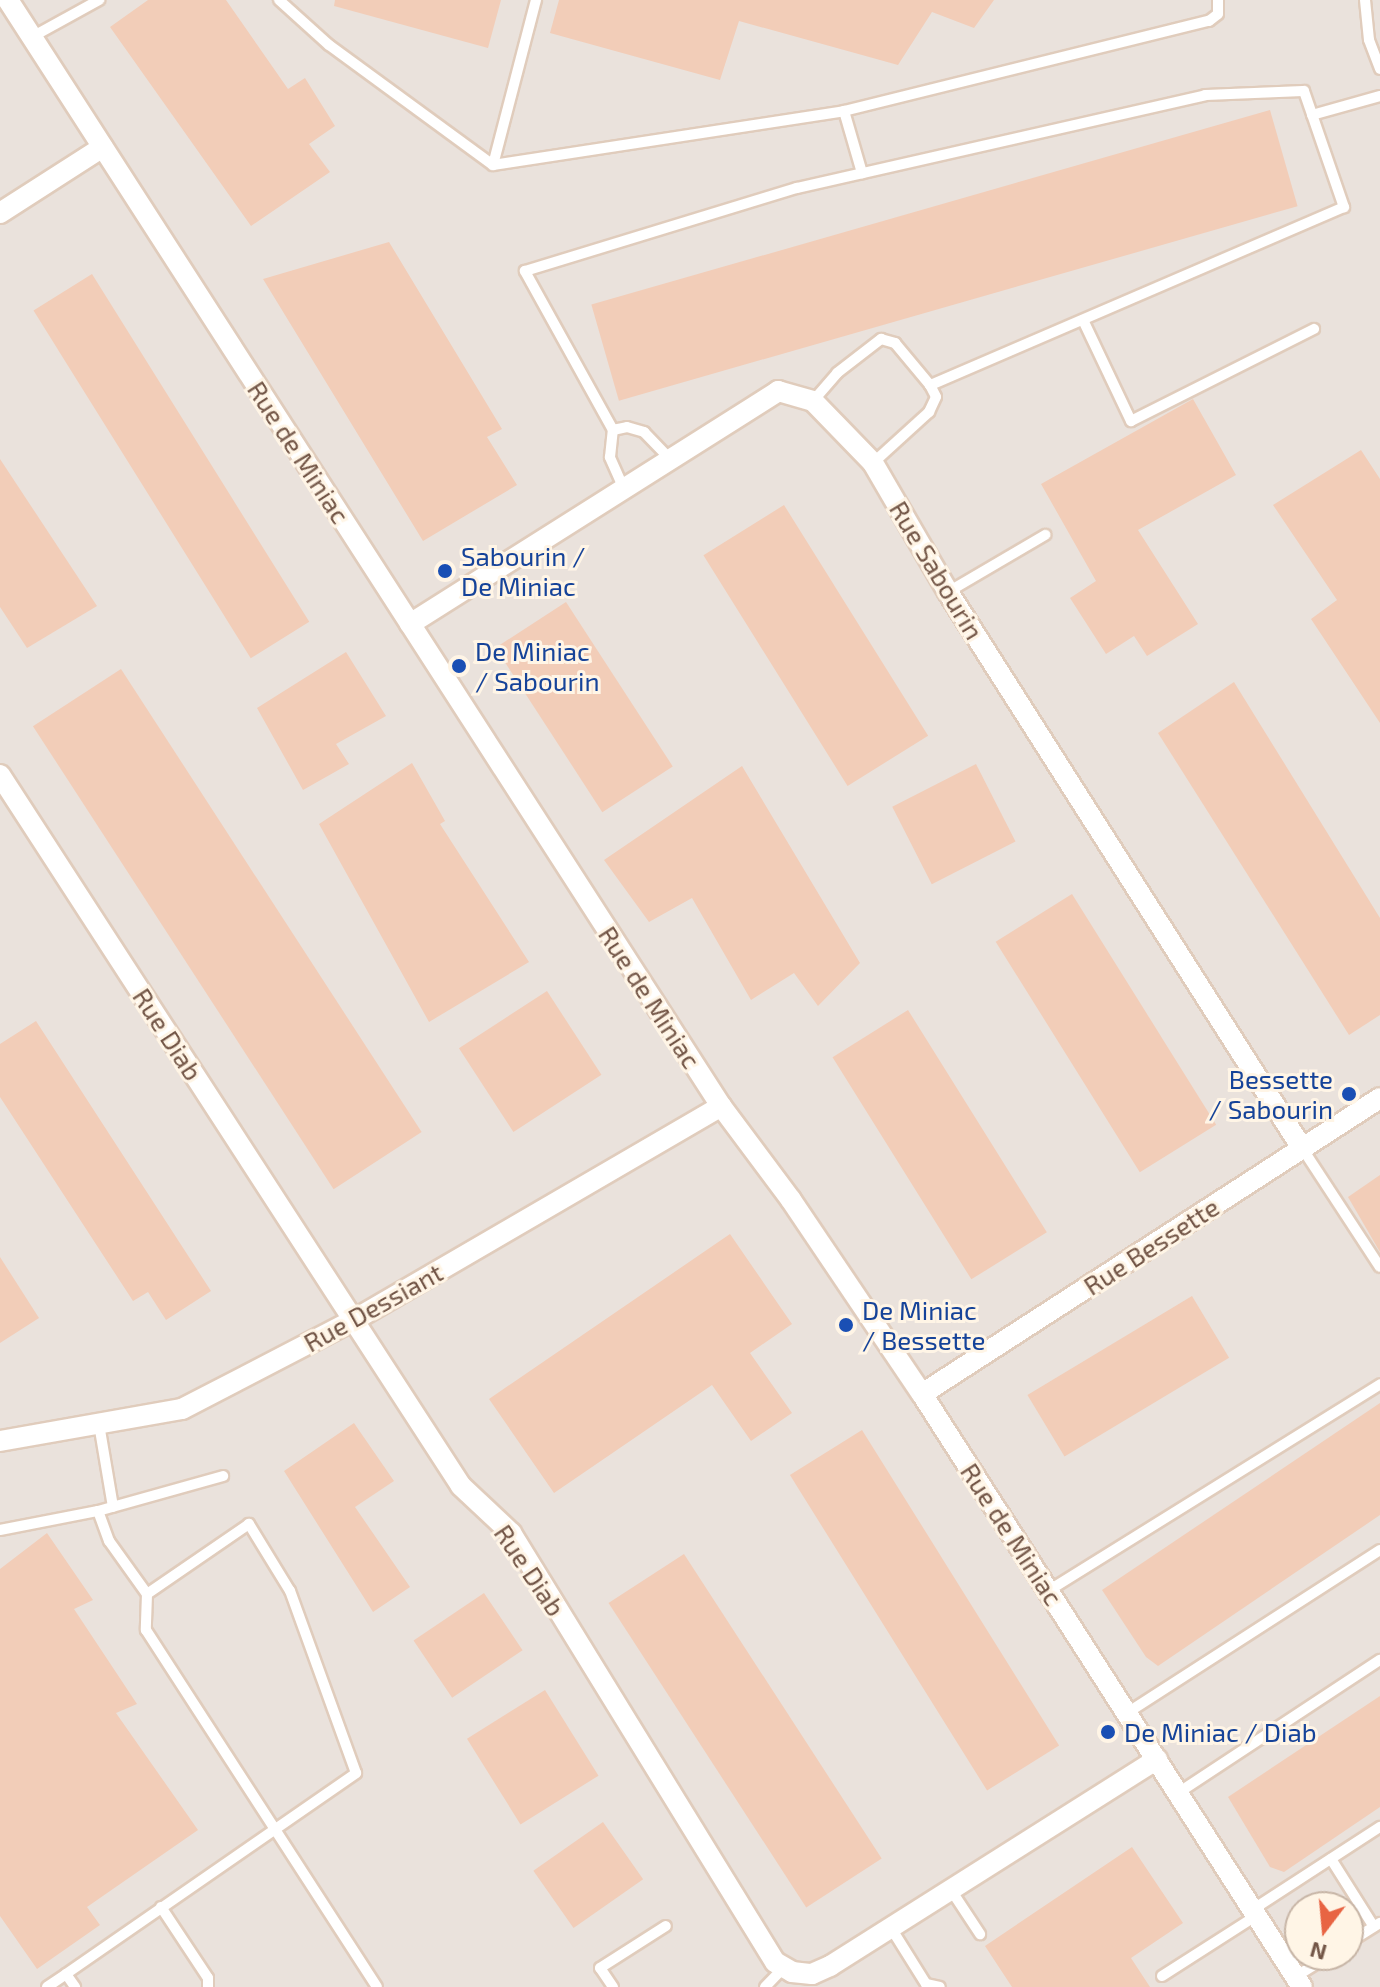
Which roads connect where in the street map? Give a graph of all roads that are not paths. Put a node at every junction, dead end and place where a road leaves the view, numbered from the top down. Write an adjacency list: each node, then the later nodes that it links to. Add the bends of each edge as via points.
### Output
1 (8, 0): 7 (street, Rue de Miniac)
2 (99, 0): 7 (lane)
3 (279, 0): 13 (lane, via 329,45)
4 (536, 0): 13 (lane)
5 (1218, 0): 10 (lane, via 1218,14 1209,21)
6 (1365, 0): 8 (lane, via 1369,40)
7 (32, 37): 12 (street, Rue de Miniac)
8 (1380, 69)
9 (1380, 96): 11 (lane)
10 (844, 111): 13 (lane); 14 (lane)
11 (1312, 115): 14 (lane, via 1304,91 1205,95); 16 (lane, via 1344,207)
12 (103, 147): 15 (street); 26 (street, Rue de Miniac)
13 (493, 165)
14 (862, 173): 20 (lane, via 525,271)
15 (0, 213)
16 (1083, 320): 17 (lane, via 1131,421); 18 (lane)
17 (1314, 329)
18 (930, 385): 19 (lane, via 895,343 881,339 837,373); 22 (lane, via 936,397 929,412)
19 (813, 401): 21 (street, via 778,391); 22 (street, Rue Sabourin)
20 (613, 430): 21 (lane, via 644,432); 23 (lane, via 610,457)
21 (670, 459): 23 (street)
22 (873, 463): 25 (street, Rue Sabourin)
23 (624, 489): 26 (street)
24 (1045, 535): 25 (lane)
25 (948, 592): 30 (street, Rue Sabourin)
26 (410, 624): 29 (street, Rue de Miniac)
27 (0, 775): 32 (street, Rue Diab)
28 (1380, 1098): 30 (street, Rue Bessette)
29 (721, 1106): 32 (street, Rue Dessiant); 34 (street, Rue de Miniac)
30 (1302, 1148): 31 (lane); 34 (street, Rue Bessette)
31 (1380, 1267)
32 (354, 1320): 35 (street, Rue Dessiant, via 182,1409); 58 (street, Rue Diab, via 461,1486 511,1533 775,1962)
33 (1380, 1384): 42 (lane)
34 (922, 1394): 42 (street, Rue de Miniac)
35 (99, 1424): 36 (street, Rue Dessiant); 38 (lane)
36 (0, 1441)
37 (223, 1476): 38 (lane)
38 (113, 1507): 39 (lane)
39 (98, 1511): 40 (lane); 43 (lane, via 109,1541)
40 (0, 1530)
41 (1380, 1550): 45 (lane)
42 (1048, 1591): 45 (street, Rue de Miniac)
43 (147, 1594): 48 (lane, via 146,1630); 48 (lane, via 249,1524 281,1572 356,1773)
44 (1380, 1660): 47 (lane)
45 (1127, 1713): 46 (street, Rue de Miniac)
46 (1157, 1759): 47 (street, Rue de Miniac); 51 (street)
47 (1178, 1793): 53 (street, Rue de Miniac)
48 (275, 1826): 52 (lane); 66 (lane)
49 (1380, 1827): 50 (lane)
50 (1331, 1859): 53 (lane); 54 (lane)
51 (951, 1890): 56 (street); 57 (lane)
52 (161, 1907): 59 (lane); 65 (lane, via 208,1978)
53 (1254, 1913): 60 (lane); 62 (street, Rue de Miniac)
54 (1377, 1925)
55 (666, 1926): 67 (lane, via 600,1968)
56 (891, 1928): 61 (street); 69 (lane, via 926,1984)
57 (980, 1934)
58 (784, 1967): 61 (street); 68 (lane)
59 (66, 1974): 63 (lane); 64 (lane)
60 (1162, 1976)
61 (811, 1980)
62 (1298, 1982)
63 (47, 1987)
64 (75, 1987)
65 (208, 1987)
66 (377, 1987)
67 (613, 1987)
68 (765, 1987)
69 (940, 1987)

